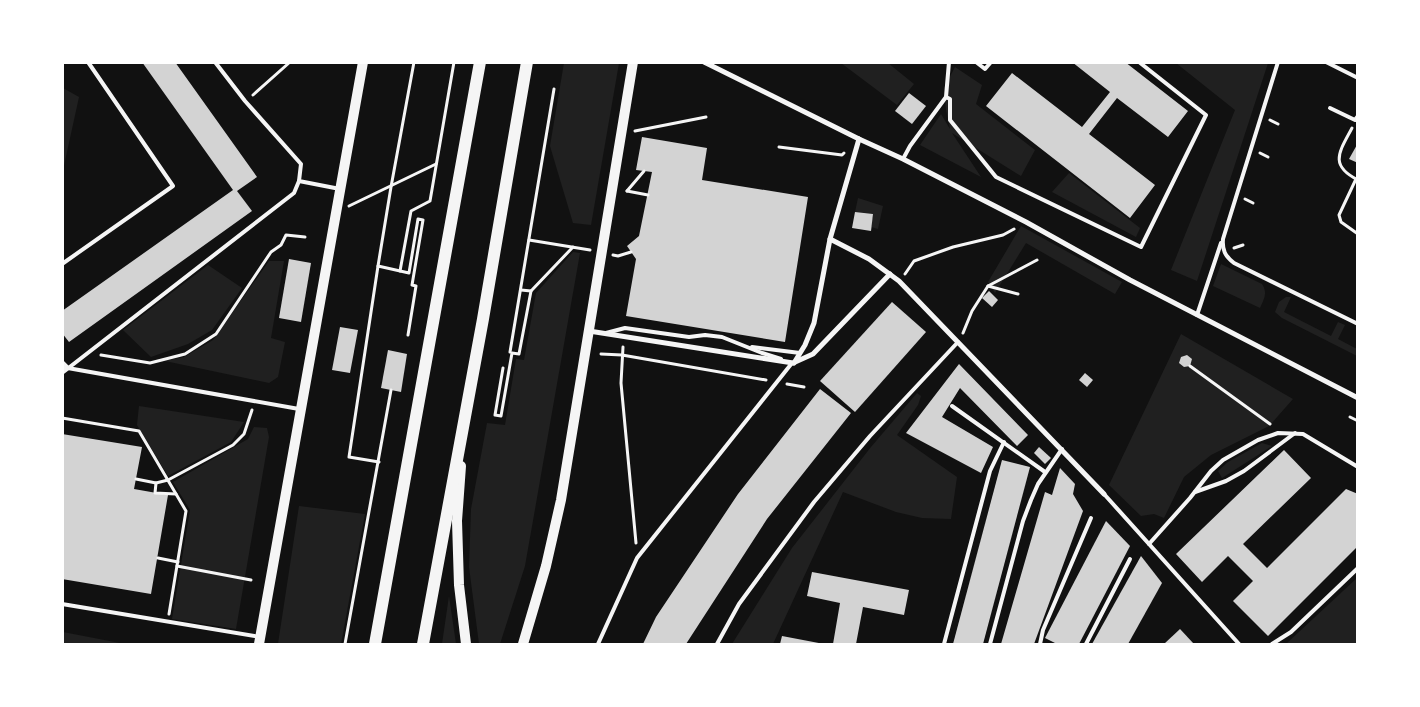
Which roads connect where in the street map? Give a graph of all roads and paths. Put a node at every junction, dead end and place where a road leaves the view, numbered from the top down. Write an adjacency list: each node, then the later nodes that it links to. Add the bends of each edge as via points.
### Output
1 (88, 62): 47 (lane, via 173,186)
2 (215, 62): 20 (lane)
3 (290, 62): 20 (path)
4 (363, 62): 34 (main road)
5 (414, 62): 33 (path)
6 (454, 62): 29 (path)
7 (480, 62): 113 (main road)
8 (527, 62): 86 (main road)
9 (633, 62): 44 (main road)
10 (704, 62): 26 (street)
11 (950, 62): 19 (lane)
12 (976, 62): 13 (lane, via 985,69)
13 (991, 62)
14 (1139, 62): 19 (lane, via 1206,115 1141,247 996,177 950,120 950,99)
15 (1278, 62): 41 (lane)
16 (1326, 62): 17 (lane)
17 (1358, 78)
18 (554, 89): 42 (path)
19 (946, 96): 28 (lane)
20 (245, 102): 32 (lane, via 301,164)
21 (1330, 108): 24 (lane)
22 (1358, 116): 24 (lane)
23 (706, 117): 25 (path)
24 (1355, 120): 31 (path, via 1339,160 1344,171)
25 (635, 131)
26 (859, 139): 27 (path, via 842,155); 28 (street); 40 (street)
27 (779, 147)
28 (903, 159): 37 (street)
29 (436, 164): 33 (path); 49 (path, via 430,201 411,211)
30 (644, 171): 35 (path, via 627,191)
31 (1357, 180): 38 (path, via 1339,215 1341,222)
32 (298, 181): 34 (lane); 64 (lane, via 294,193)
33 (391, 186): 36 (path); 48 (path)
34 (340, 189): 36 (main road)
35 (648, 195)
36 (336, 213): 83 (main road)
37 (1026, 222): 51 (path, via 1003,235 953,247 914,261); 56 (street)
38 (1358, 234)
39 (306, 238): 64 (path, via 286,234 216,334 185,354 150,363)
40 (830, 239): 50 (street); 66 (street, via 814,323)
41 (1223, 239): 56 (lane); 57 (lane, via 1224,252 1234,262)
42 (529, 240): 43 (path); 53 (path)
43 (573, 247): 44 (path); 54 (path)
44 (601, 252): 45 (path, via 618,256); 58 (main road)
45 (631, 252)
46 (1036, 260): 52 (path)
47 (62, 264)
48 (378, 266): 49 (path); 92 (path, via 349,457)
49 (400, 271): 60 (path, via 409,273 418,219 423,220 412,285 416,286)
50 (890, 274): 51 (street); 68 (street)
51 (899, 281): 62 (street)
52 (988, 286): 55 (path); 62 (path)
53 (521, 290): 54 (path); 65 (path)
54 (531, 291): 75 (path, via 519,354 512,353 501,416 495,415)
55 (1018, 294)
56 (1197, 315): 80 (street)
57 (1358, 324)
58 (588, 331): 59 (street); 116 (main road, via 561,500)
59 (604, 333): 61 (street); 63 (lane, via 625,328 689,337 705,335 722,337)
60 (408, 335)
61 (624, 336): 69 (path); 71 (street)
62 (958, 342): 91 (street); 118 (lane, via 870,436 814,502 739,604)
63 (745, 346): 66 (lane); 71 (lane)
64 (88, 352): 74 (lane)
65 (510, 352)
66 (800, 353): 68 (street); 71 (street)
67 (601, 354): 69 (path)
68 (813, 354): 71 (street)
69 (622, 355): 77 (path); 104 (path, via 621,383)
70 (62, 362): 74 (lane)
71 (793, 363): 77 (lane)
72 (1190, 366): 88 (path)
73 (62, 367): 74 (lane)
74 (68, 368): 76 (lane); 81 (lane)
75 (503, 368)
76 (62, 373)
77 (778, 382): 78 (path); 104 (lane)
78 (804, 387)
79 (391, 390): 92 (path)
80 (1358, 398)
81 (253, 401): 83 (lane); 96 (path, via 244,434 233,445)
82 (952, 406): 90 (lane)
83 (301, 410): 111 (main road)
84 (1350, 417): 87 (path)
85 (62, 418): 96 (path, via 139,431)
86 (463, 421): 114 (main road); 115 (main road, via 457,521 459,586)
87 (1358, 421)
88 (1282, 433): 89 (lane); 98 (lane, via 1258,440 1223,460)
89 (1295, 433): 93 (lane, via 1316,440); 98 (lane, via 1244,471)
90 (1004, 442): 94 (lane); 119 (lane, via 990,471)
91 (1062, 450): 94 (lane); 100 (street)
92 (379, 462): 112 (path)
93 (1358, 466)
94 (1046, 472): 120 (lane, via 1023,521)
95 (136, 479): 97 (path)
96 (168, 480): 97 (path); 99 (path)
97 (156, 483): 99 (path, via 154,493)
98 (1193, 493): 102 (lane)
99 (176, 494): 106 (path, via 186,511)
100 (1104, 494): 102 (lane)
101 (1091, 518): 121 (lane)
102 (1149, 544): 123 (lane)
103 (158, 558): 106 (path)
104 (637, 558): 117 (lane)
105 (1130, 559): 122 (lane)
106 (177, 564): 108 (path); 110 (path)
107 (1358, 568): 124 (lane, via 1291,632)
108 (251, 580)
109 (62, 604): 110 (lane)
110 (168, 622): 111 (lane)
111 (259, 641)
112 (345, 644)
113 (375, 644)
114 (423, 644)
115 (466, 644)
116 (523, 644)
117 (598, 644)
118 (717, 644)
119 (944, 644)
120 (990, 644)
121 (1040, 644)
122 (1086, 644)
123 (1239, 644)
124 (1272, 644)

